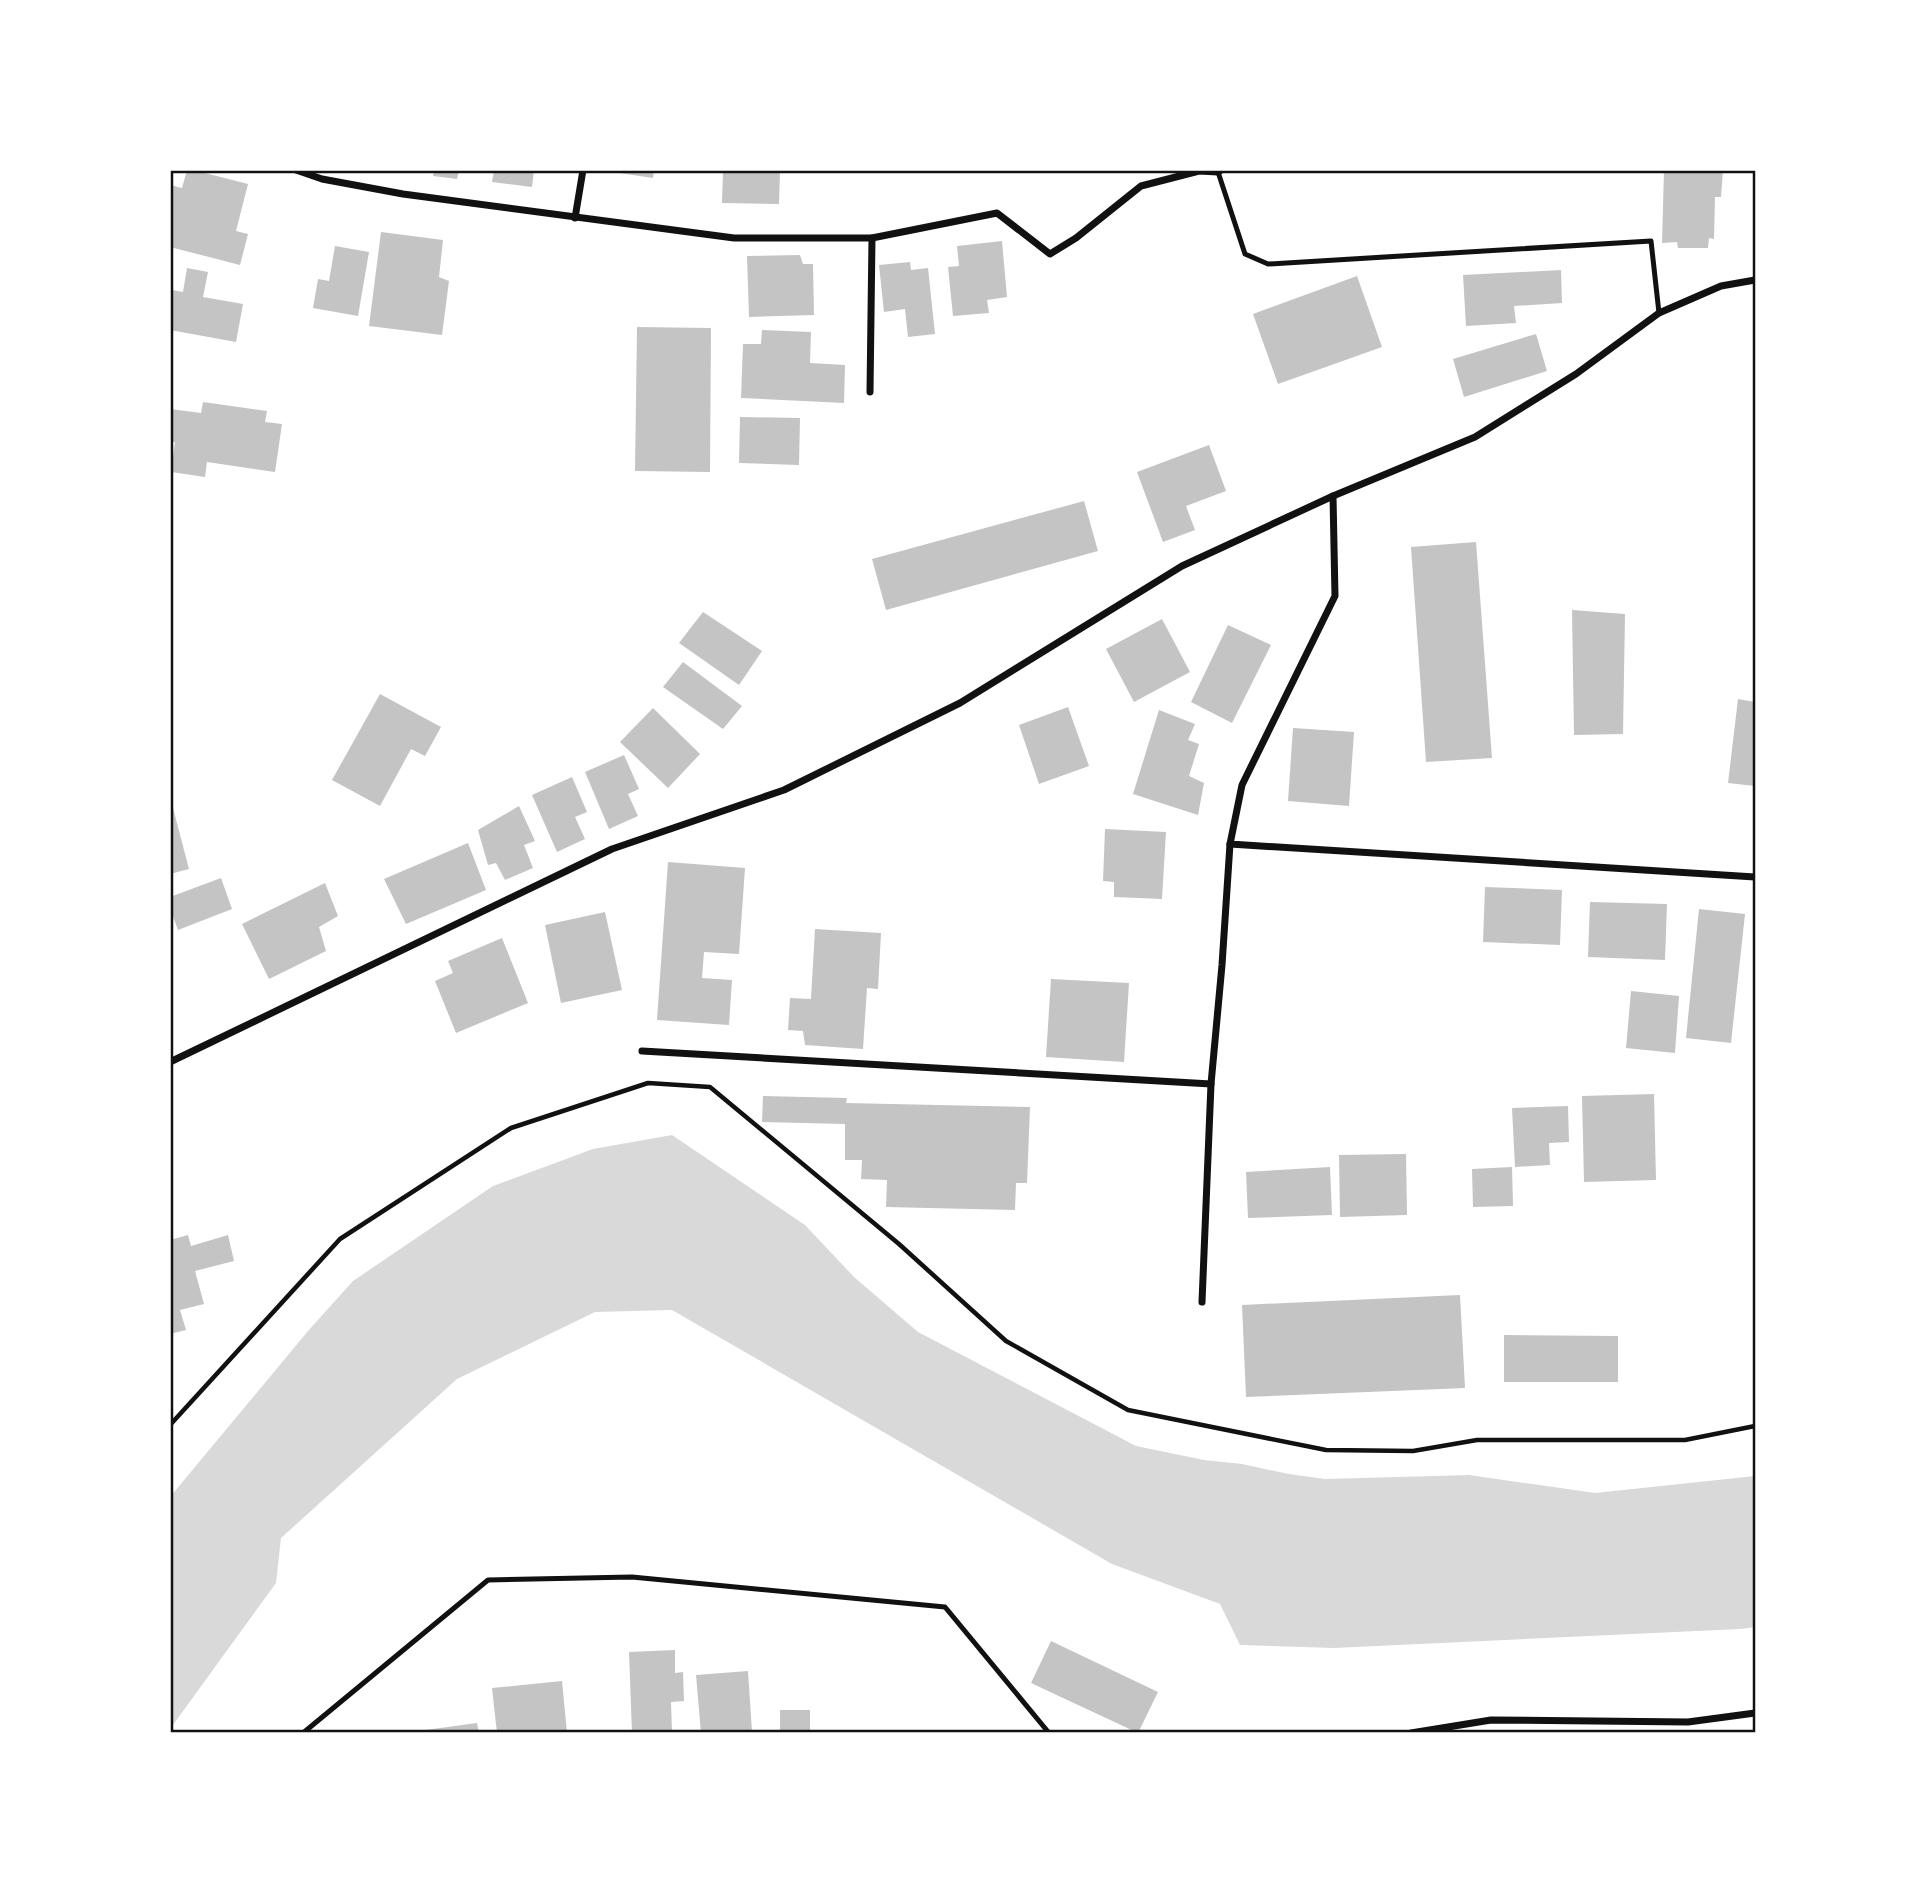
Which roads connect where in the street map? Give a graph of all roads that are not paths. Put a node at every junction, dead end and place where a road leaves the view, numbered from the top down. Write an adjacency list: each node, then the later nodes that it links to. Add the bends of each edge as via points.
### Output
1 (296, 170): 4 (street, via 403,194)
2 (583, 170): 4 (street)
3 (1219, 171): 5 (street, via 1199,171 1141,186 1050,254 997,213); 7 (lane, via 1245,254 1268,264 1651,241)
4 (575, 218): 5 (street, via 734,238)
5 (872, 238): 8 (street)
6 (1755, 280): 7 (street, via 1721,286)
7 (1659, 313): 9 (street, via 1576,374 1475,438)
8 (870, 392)
9 (1334, 496): 10 (street, via 1335,596 1242,785); 13 (street, via 1182,566 960,703 784,790 612,849)
10 (1230, 844): 11 (street); 14 (street)
11 (1755, 877)
12 (642, 1051): 14 (street)
13 (170, 1062)
14 (1211, 1084): 15 (street)
15 (1202, 1302)
16 (1755, 1713): 19 (street, via 1688,1722 1491,1720)
17 (303, 1733): 18 (lane, via 488,1580 632,1577 944,1607)
18 (1049, 1733)
19 (1411, 1733)

